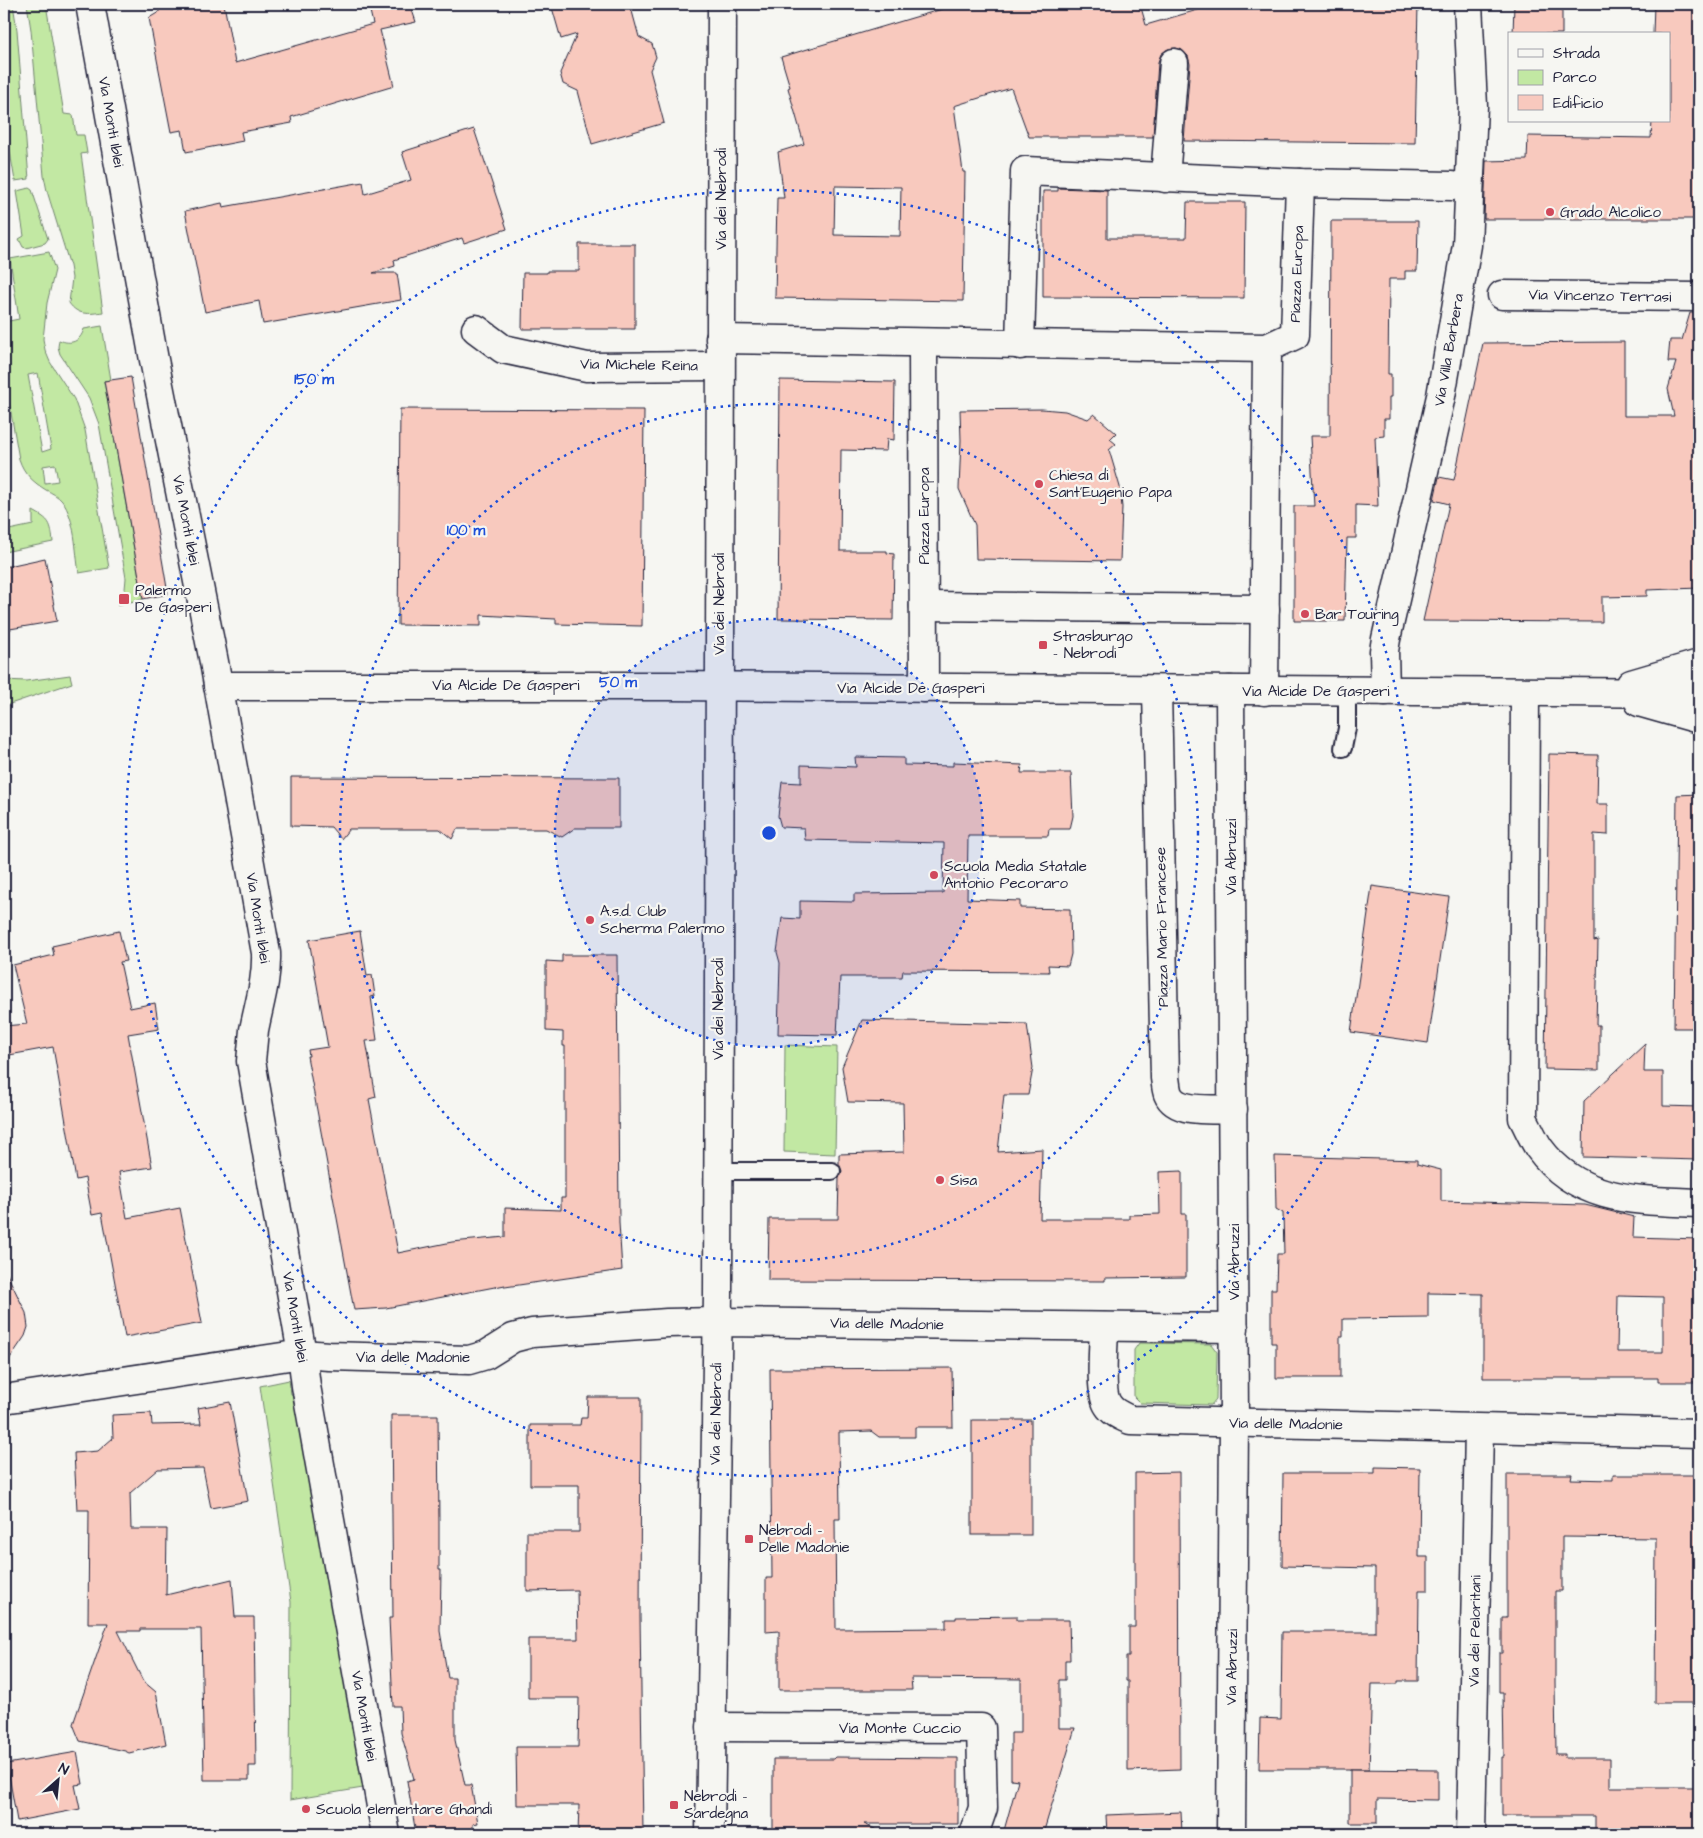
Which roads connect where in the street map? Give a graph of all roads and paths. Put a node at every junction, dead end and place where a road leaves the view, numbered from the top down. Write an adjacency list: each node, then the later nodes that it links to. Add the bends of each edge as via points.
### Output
1 (90, 4): 19 (street, Via Monti Iblei, via 154,360)
2 (722, 4): 11 (street, Via dei Nebrodi)
3 (1468, 4): 26 (street, Via Villa Barbera, via 1473,106 1467,245 1441,396 1386,640)
4 (1174, 63): 5 (street)
5 (1165, 178): 6 (street); 13 (street, via 1025,172)
6 (1300, 182): 7 (street); 14 (street, Piazza Europa, via 1295,335)
7 (1452, 186)
8 (1502, 294): 9 (street, Via Vincenzo Terrasi)
9 (1699, 297)
10 (476, 329): 15 (street, Via Michele Reina, via 503,349 587,368)
11 (720, 339): 12 (street, Piazza Europa); 15 (street, Via dei Nebrodi)
12 (923, 343): 13 (street, Piazza Europa); 16 (street, Piazza Europa)
13 (1020, 345): 14 (street, Piazza Europa)
14 (1268, 348): 17 (street)
15 (720, 366): 20 (street, Via dei Nebrodi)
16 (924, 606): 17 (street); 21 (street, Piazza Europa)
17 (1264, 609): 24 (street)
18 (1699, 664): 28 (street, Via Alcide De Gasperi)
19 (218, 686): 20 (street, Via Alcide De Gasperi); 39 (street, Via Monti Iblei, via 266,953 251,1061)
20 (719, 687): 21 (street, Via Alcide De Gasperi); 33 (street, Via dei Nebrodi)
21 (924, 688): 22 (street, Via Alcide De Gasperi)
22 (1157, 690): 23 (street, Via Alcide De Gasperi); 32 (street, Piazza Mario Francese, via 1165,1078 1168,1095 1177,1104 1193,1109)
23 (1230, 690): 24 (street, Via Alcide De Gasperi); 32 (street, Via Abruzzi)
24 (1264, 691): 25 (street, Via Alcide De Gasperi)
25 (1347, 691): 26 (street, Via Alcide De Gasperi); 31 (lane, via 1348,728)
26 (1385, 691): 27 (street, Via Alcide De Gasperi)
27 (1525, 692): 28 (street, Via Alcide De Gasperi); 35 (street, via 1522,1118 1539,1148 1565,1174 1602,1194 1637,1200)
28 (1604, 693): 29 (street, Via Alcide De Gasperi); 30 (street, Via Alcide De Gasperi)
29 (1699, 693)
30 (1699, 719)
31 (1343, 748)
32 (1233, 1110): 38 (street, Via Abruzzi)
33 (718, 1171): 34 (lane); 36 (street, Via dei Nebrodi)
34 (832, 1171)
35 (1699, 1203)
36 (717, 1322): 37 (street, Via delle Madonie); 39 (street, Via delle Madonie, via 532,1333 513,1338 486,1355 469,1360); 44 (street, Via dei Nebrodi)
37 (1104, 1327): 38 (street); 41 (street, Via delle Madonie, via 1103,1392 1107,1404 1116,1414 1130,1420)
38 (1234, 1328): 41 (street, Via Abruzzi)
39 (302, 1354): 40 (street, Via delle Madonie); 45 (street, Via Monti Iblei)
40 (4, 1398)
41 (1234, 1422): 42 (street, Via delle Madonie); 48 (street, Via Abruzzi)
42 (1479, 1429): 43 (street, Via delle Madonie); 49 (street, Via dei Peloritani)
43 (1699, 1433)
44 (711, 1727): 46 (street, Via dei Nebrodi); 47 (street, Via Monte Cuccio, via 981,1728 983,1808)
45 (386, 1834)
46 (710, 1834)
47 (974, 1834)
48 (1230, 1834)
49 (1471, 1834)

